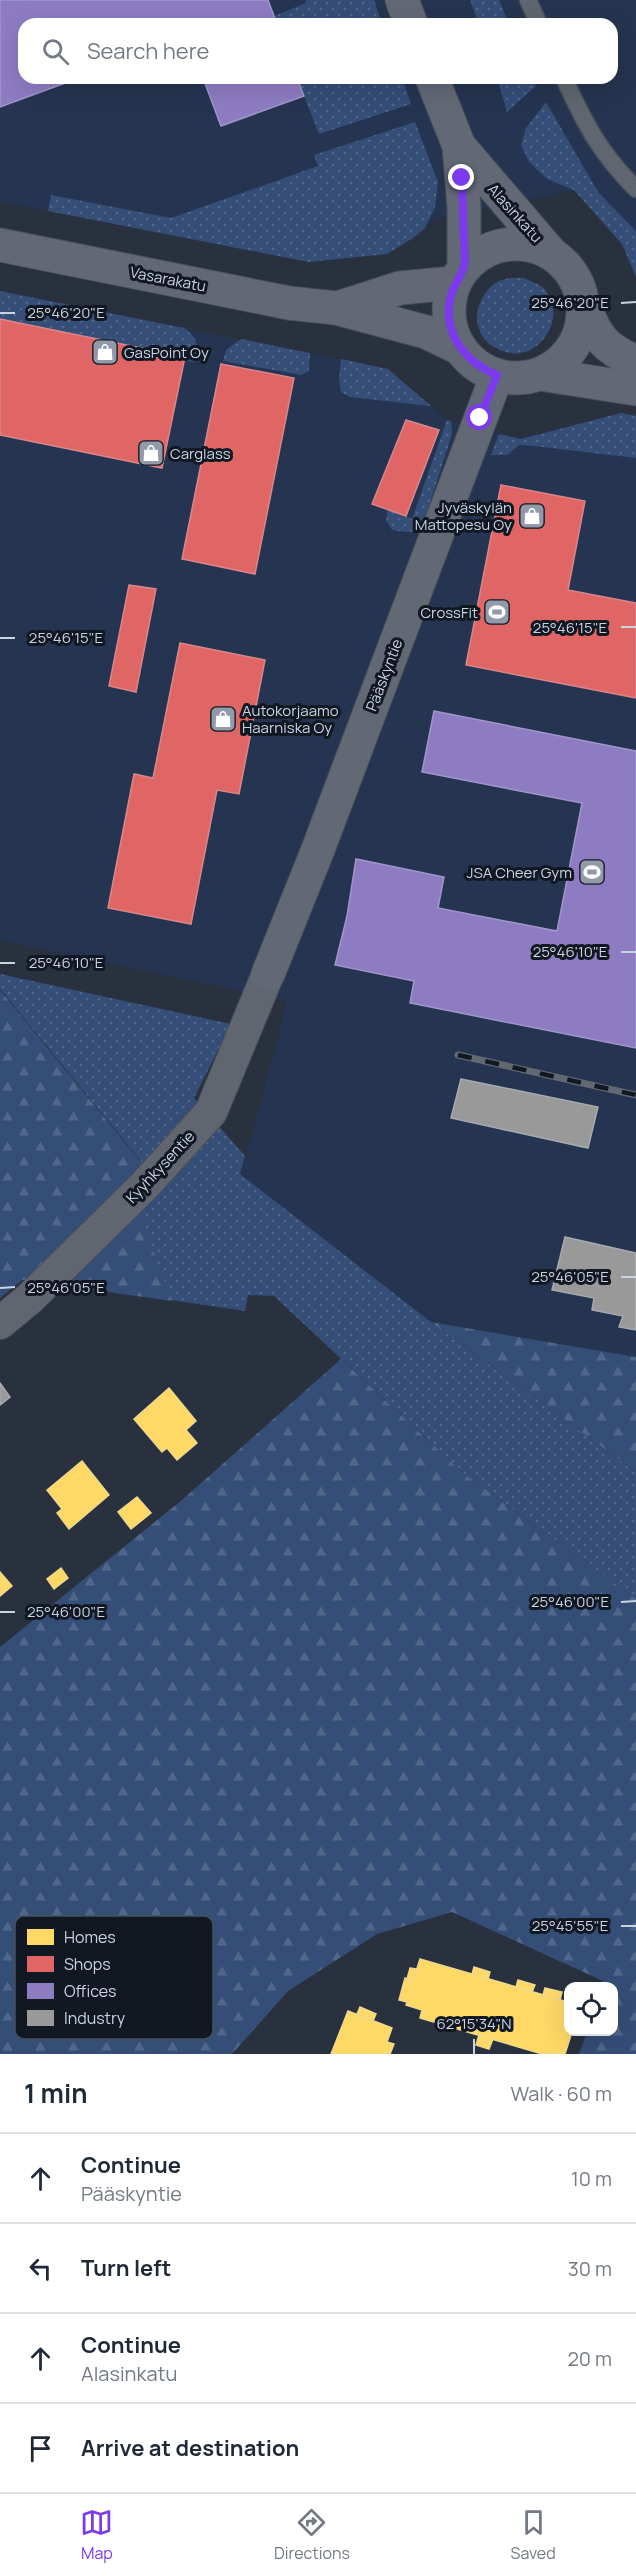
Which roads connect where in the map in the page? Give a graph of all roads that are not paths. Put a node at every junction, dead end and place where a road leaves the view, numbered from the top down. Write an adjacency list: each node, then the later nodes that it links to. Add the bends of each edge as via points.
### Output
1 (402, 0): 3 (street)
2 (528, 0): 4 (lane)
3 (409, 18)
4 (536, 18)
5 (434, 84): 7 (street, Alasinkatu)
6 (567, 84): 8 (lane, via 596,144)
7 (459, 146): 10 (street, Alasinkatu); 11 (street, Alasinkatu, via 464,207)
8 (636, 189)
9 (0, 245): 13 (street, Vasarakatu, via 289,303)
10 (549, 251): 11 (street, via 527,244 504,244 476,256); 12 (street, via 573,274)
11 (459, 275): 13 (street, Vasarakatu); 14 (street, via 450,299 449,317)
12 (584, 305): 15 (street, via 603,343); 16 (street, via 580,331 568,354)
13 (336, 308): 14 (street, Vasarakatu, via 426,332)
14 (460, 349): 17 (street, via 483,369)
15 (636, 362)
16 (540, 374): 17 (street, via 518,378); 18 (street)
17 (497, 375): 19 (street, Pääskyntie)
18 (636, 389)
19 (268, 974): 20 (street, Kyyhkysentie, via 211,1112 145,1185)
20 (0, 1323)

